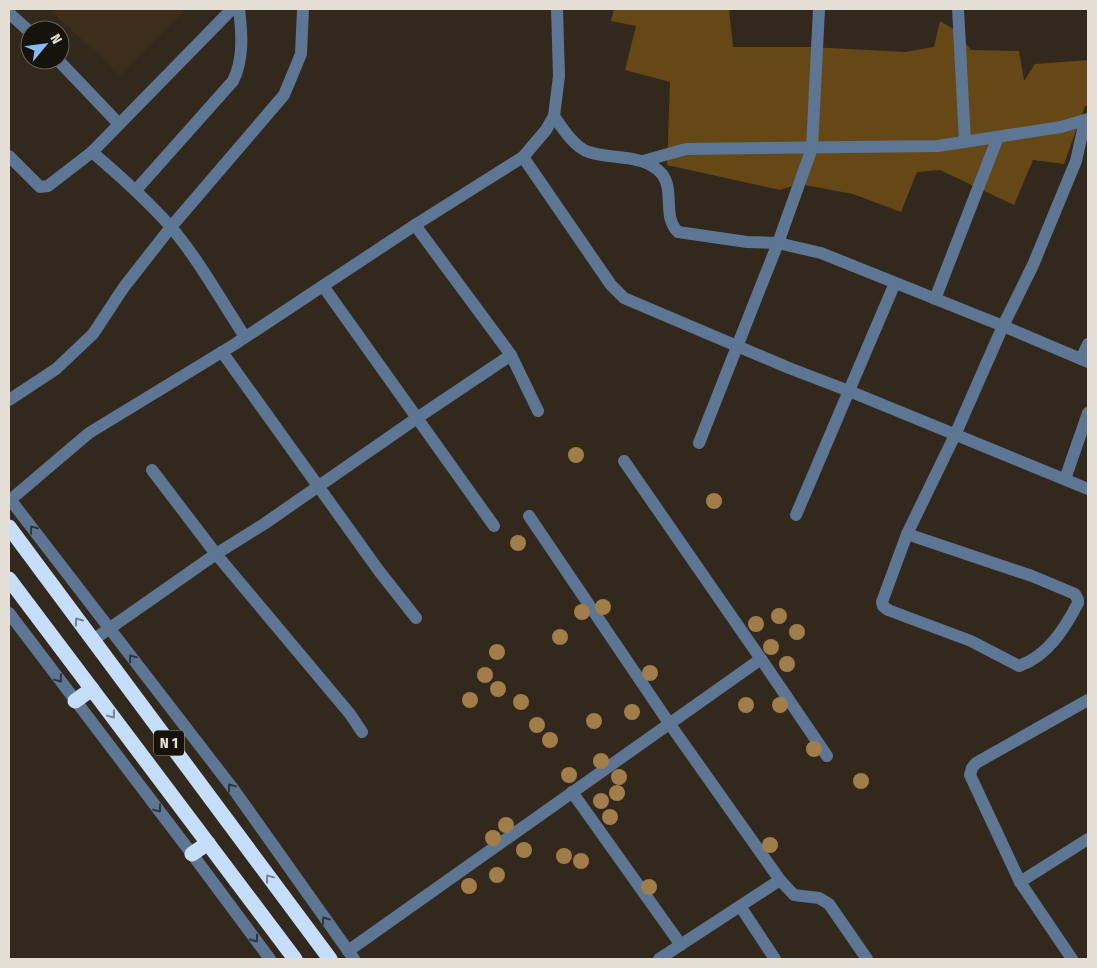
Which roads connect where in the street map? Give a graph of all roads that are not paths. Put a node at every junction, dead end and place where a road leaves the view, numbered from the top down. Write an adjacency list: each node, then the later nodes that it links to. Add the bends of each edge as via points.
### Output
1 (232, 9): 12 (street)
2 (239, 9): 20 (street, via 242,33 239,68 233,82)
3 (303, 9): 22 (street, via 301,54 284,95)
4 (557, 9): 10 (street, via 559,76)
5 (819, 9): 15 (street)
6 (958, 9): 14 (street)
7 (9, 13): 8 (street)
8 (20, 23)
9 (68, 70): 12 (street)
10 (554, 116): 18 (street); 19 (street, via 569,137 587,152)
11 (1086, 120): 13 (street); 27 (street, via 1076,161 1033,265)
12 (119, 124): 16 (street)
13 (998, 137): 14 (street); 26 (street)
14 (965, 142): 15 (street, via 938,146)
15 (812, 148): 19 (street, via 686,149); 23 (street)
16 (92, 152): 17 (street, via 44,188); 20 (street)
17 (9, 156)
18 (523, 157): 21 (street); 30 (street, via 611,285 624,298)
19 (643, 161): 23 (street, via 661,173 666,182 671,226 678,232)
20 (136, 190): 22 (street)
21 (415, 225): 25 (street); 32 (street)
22 (171, 227): 28 (street); 35 (street, via 124,287 93,334 56,369)
23 (778, 243): 24 (street, via 821,253); 30 (street)
24 (896, 283): 26 (street); 34 (street)
25 (323, 286): 28 (street); 38 (street)
26 (935, 299): 27 (street)
27 (1003, 326): 33 (street); 39 (street)
28 (244, 337): 31 (street)
29 (1088, 344): 33 (street)
30 (738, 345): 34 (street); 40 (street)
31 (222, 352): 44 (street); 46 (street, via 89,433)
32 (511, 355): 36 (street); 38 (street)
33 (1085, 361)
34 (850, 391): 39 (street); 47 (street)
35 (9, 400)
36 (538, 411)
37 (1088, 413): 43 (street)
38 (416, 418): 44 (street); 49 (street)
39 (955, 435): 43 (street); 51 (street)
40 (699, 443)
41 (624, 461): 58 (street)
42 (152, 470): 52 (street)
43 (1065, 479): 45 (street)
44 (318, 487): 52 (street); 55 (street)
45 (1088, 489)
46 (9, 499): 56 (street, one-way to 46)
47 (796, 515)
48 (529, 516): 62 (street)
49 (494, 526)
50 (9, 527): 57 (highway, N 1, one-way to 50)
51 (907, 534): 51 (street, via 1032,576 1075,594 1078,603 1067,625 1050,646 1023,664 1015,665 971,640 884,606 882,602)
52 (216, 554): 56 (street); 63 (street)
53 (9, 579): 59 (highway, N 1)
54 (9, 612): 61 (street, one-way to 61)
55 (416, 618)
56 (110, 628): 57 (street); 73 (street, one-way to 56, via 234,790)
57 (92, 640): 76 (highway, N 1, one-way to 57)
58 (761, 659): 62 (street); 64 (street)
59 (92, 689): 61 (highway); 67 (highway, N 1, one-way to 67)
60 (1088, 700): 70 (street, via 972,768 970,775)
61 (75, 701): 68 (street, one-way to 68)
62 (669, 723): 65 (street); 69 (street)
63 (362, 732)
64 (827, 756)
65 (572, 792): 72 (street); 73 (street)
66 (1088, 839): 70 (street)
67 (208, 843): 68 (highway); 75 (highway, N 1)
68 (192, 854): 74 (street, one-way to 74)
69 (780, 880): 71 (street); 79 (street, via 794,895 819,898 829,904)
70 (1020, 882): 80 (street)
71 (740, 906): 72 (street); 78 (street)
72 (681, 945): 77 (street)
73 (351, 955)
74 (270, 959)
75 (295, 959)
76 (330, 959)
77 (659, 959)
78 (775, 959)
79 (867, 959)
80 (1072, 959)

